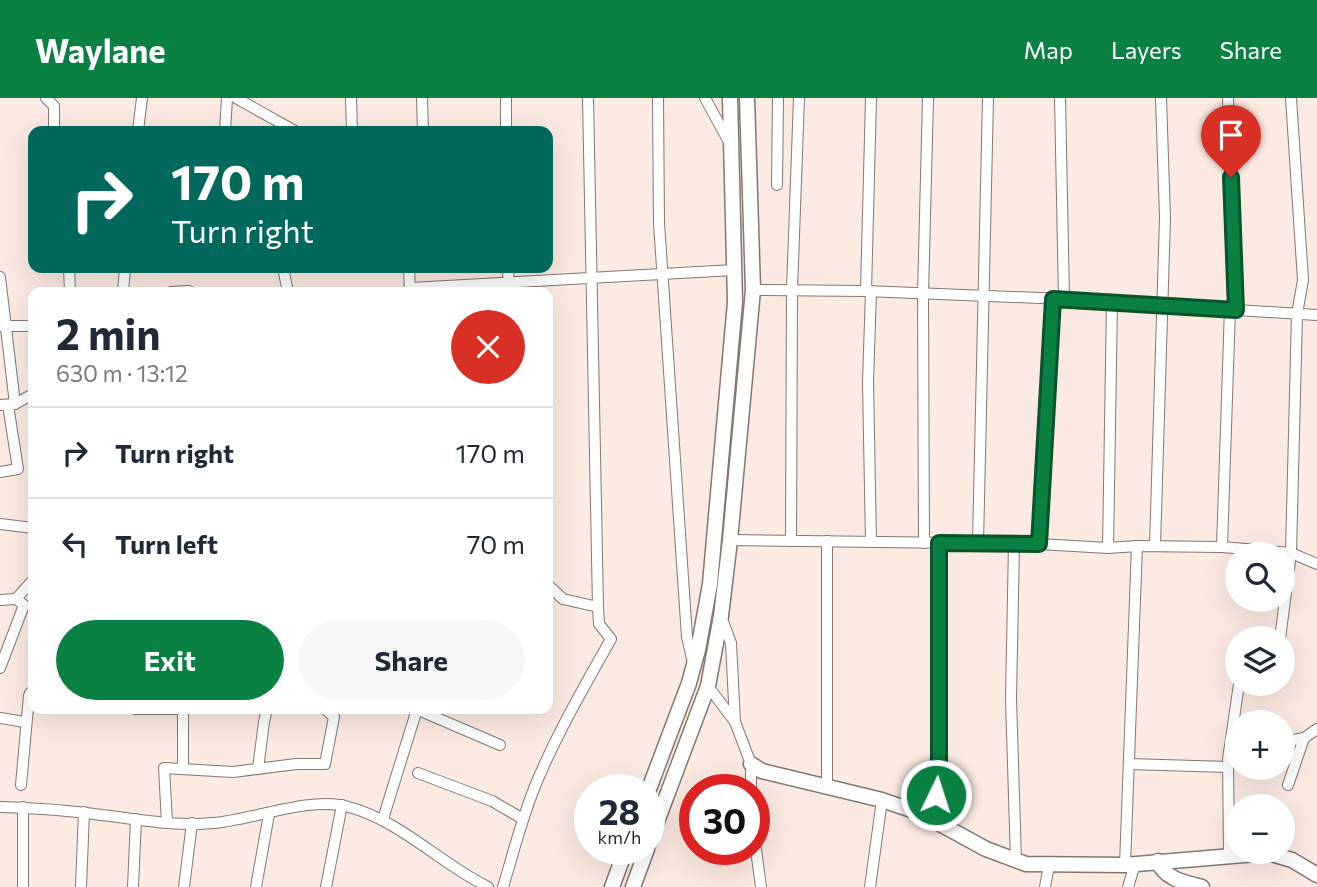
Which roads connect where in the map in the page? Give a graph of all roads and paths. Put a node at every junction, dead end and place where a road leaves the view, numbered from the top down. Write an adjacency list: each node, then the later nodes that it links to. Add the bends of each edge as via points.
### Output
1 (46, 98): 22 (street, via 54,106)
2 (142, 98): 23 (street)
3 (227, 98): 24 (street)
4 (236, 98): 25 (street)
5 (351, 98): 26 (street)
6 (422, 98): 27 (street)
7 (506, 98): 28 (street)
8 (588, 98): 34 (street)
9 (658, 98): 32 (street)
10 (705, 98): 29 (street)
11 (730, 98): 29 (main road)
12 (747, 98): 36 (main road)
13 (778, 98): 30 (street)
14 (799, 98): 37 (street)
15 (871, 98): 38 (street)
16 (928, 98): 39 (street)
17 (988, 98): 40 (street)
18 (1060, 98): 41 (street)
19 (1161, 98): 43 (street)
20 (1228, 98): 44 (street)
21 (1291, 98): 45 (street, via 1303,280)
22 (54, 126)
23 (139, 126)
24 (225, 126)
25 (279, 126)
26 (352, 126)
27 (423, 126)
28 (506, 126)
29 (731, 146): 31 (main road)
30 (777, 185)
31 (734, 270): 32 (street); 77 (main road, via 732,346 710,584)
32 (663, 274): 34 (street); 79 (street, via 687,637)
33 (0, 276): 47 (street)
34 (590, 277): 35 (street); 75 (street)
35 (516, 287)
36 (753, 290): 37 (street); 54 (main road)
37 (792, 290): 38 (street); 55 (street)
38 (868, 291): 39 (street); 57 (street)
39 (923, 295): 40 (street); 59 (street)
40 (983, 295): 41 (street); 61 (street)
41 (1058, 299): 42 (street); 63 (street)
42 (1112, 301): 43 (street); 68 (street)
43 (1164, 306): 44 (street); 65 (street)
44 (1233, 309): 45 (street); 66 (street)
45 (1297, 314): 46 (street); 58 (street)
46 (1317, 315)
47 (2, 326): 48 (street); 50 (street)
48 (28, 326)
49 (28, 396): 50 (street)
50 (8, 405): 51 (street, via 18,469)
51 (0, 472)
52 (0, 524): 53 (street)
53 (28, 527)
54 (730, 540): 55 (street); 76 (main road)
55 (791, 541): 56 (street)
56 (827, 541): 57 (street); 105 (street)
57 (871, 542): 59 (street)
58 (1291, 542)
59 (924, 543): 60 (street)
60 (939, 543): 61 (street); 116 (street, via 939,771)
61 (978, 543): 62 (street)
62 (1014, 544): 63 (street); 120 (street)
63 (1039, 544): 68 (street)
64 (1137, 546): 65 (street); 68 (street); 97 (street)
65 (1155, 546): 66 (street)
66 (1222, 547): 67 (street)
67 (1225, 547)
68 (1108, 548)
69 (1295, 555): 70 (street)
70 (1317, 564)
71 (28, 586): 73 (street)
72 (553, 589): 75 (street, via 563,598)
73 (16, 599): 74 (street); 80 (street, via 23,605)
74 (0, 600)
75 (598, 607): 115 (street, via 599,624 611,639 559,732)
76 (721, 616): 78 (main road); 90 (street, via 731,643)
77 (698, 650): 78 (main road); 79 (main road)
78 (715, 655): 81 (main road)
79 (694, 665): 101 (main road)
80 (0, 668)
81 (708, 686): 90 (street); 106 (main road)
82 (28, 702): 89 (street)
83 (183, 714): 98 (street)
84 (266, 714): 99 (street)
85 (331, 714): 99 (street, via 325,764)
86 (414, 714): 114 (street)
87 (428, 714): 94 (street)
88 (0, 718): 89 (street)
89 (25, 722): 103 (street)
90 (735, 722): 96 (street)
91 (1317, 729): 92 (street)
92 (1304, 738): 93 (street); 104 (street)
93 (1295, 740)
94 (500, 745)
95 (1225, 762): 97 (street)
96 (751, 764): 102 (street); 105 (main road)
97 (1129, 764): 123 (street)
98 (183, 768): 99 (street); 117 (street, via 164,768)
99 (258, 769)
100 (418, 773): 115 (street)
101 (654, 774)
102 (751, 774)
103 (21, 785)
104 (1288, 785)
105 (827, 788): 107 (main road)
106 (665, 800)
107 (882, 800): 116 (main road); 140 (street)
108 (342, 805): 112 (street, via 312,804); 114 (street); 134 (street)
109 (0, 807): 110 (street)
110 (23, 807): 111 (street); 129 (street)
111 (84, 812): 113 (street); 130 (street)
112 (268, 814): 118 (street); 133 (street)
113 (136, 819): 117 (street); 131 (street)
114 (383, 819): 135 (street)
115 (523, 819): 136 (street)
116 (934, 819): 120 (main road)
117 (167, 823): 118 (street)
118 (192, 823): 132 (street)
119 (1225, 855): 121 (main road)
120 (1016, 861): 127 (main road)
121 (1158, 862): 123 (main road); 143 (main road, via 1172,877)
122 (1295, 862): 128 (main road)
123 (1130, 864): 127 (main road); 142 (street)
124 (620, 865): 137 (main road)
125 (641, 865): 138 (main road)
126 (758, 865): 139 (street)
127 (1049, 865): 141 (street)
128 (1317, 875)
129 (23, 887)
130 (81, 887)
131 (133, 887)
132 (184, 887)
133 (257, 887)
134 (326, 887)
135 (488, 887)
136 (503, 887)
137 (612, 887)
138 (633, 887)
139 (761, 887)
140 (870, 887)
141 (1045, 887)
142 (1128, 887)
143 (1202, 887)

